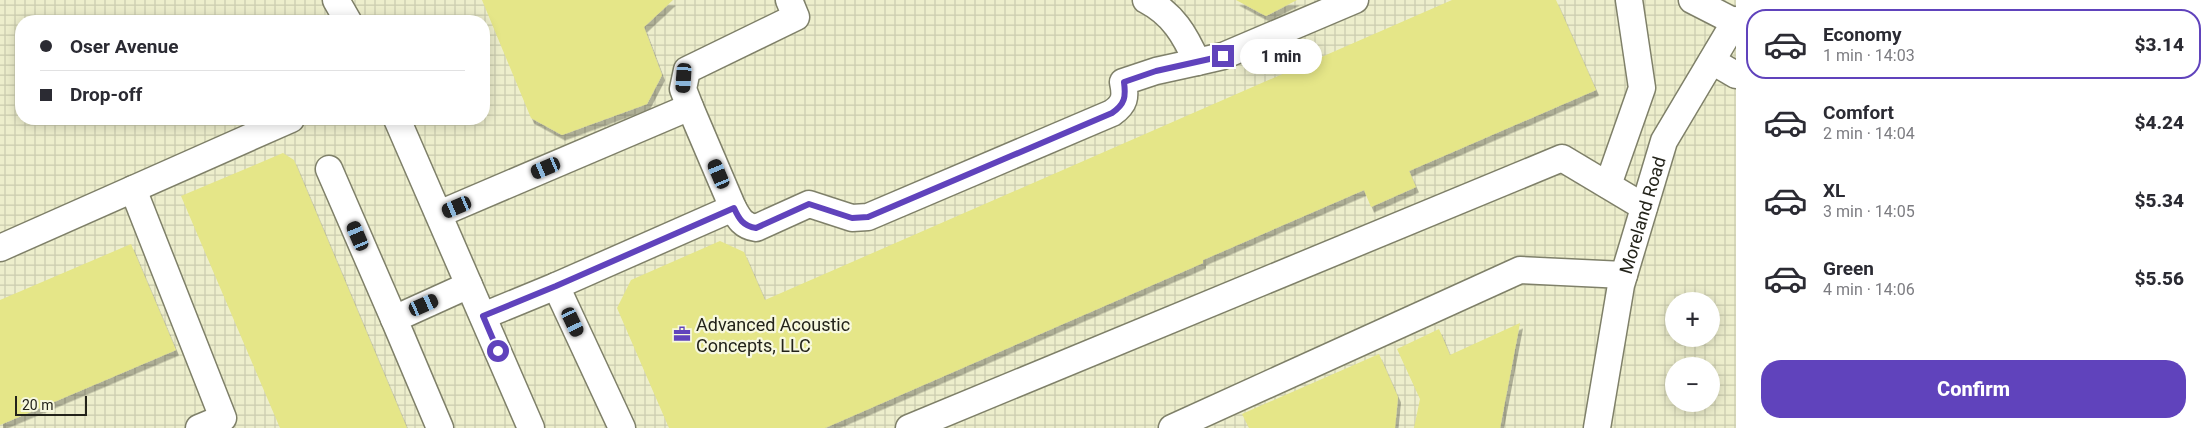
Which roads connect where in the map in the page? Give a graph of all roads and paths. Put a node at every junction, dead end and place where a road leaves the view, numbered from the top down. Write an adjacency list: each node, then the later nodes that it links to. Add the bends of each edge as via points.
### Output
1 (789, 0): 10 (street, via 796,17 687,70 683,89)
2 (1146, 0): 8 (street, via 1172,18 1185,36)
3 (1355, 0): 8 (street, via 1223,56)
4 (1629, 0): 14 (street, via 1642,88)
5 (1692, 0): 6 (street)
6 (1735, 21): 7 (street, Moreland Road)
7 (1712, 61): 9 (street); 16 (street, Moreland Road, via 1664,141)
8 (1196, 62): 17 (street, via 1124,82 1126,97 1121,107 1112,113 868,217 852,218 809,204 756,228 741,222)
9 (1736, 75)
10 (690, 107): 17 (street); 18 (street)
11 (277, 125): 15 (street)
12 (400, 125): 18 (street)
13 (329, 169): 24 (street)
14 (1608, 185): 16 (street); 29 (street, via 1562,158)
15 (133, 189): 19 (street); 25 (street, via 223,418)
16 (1644, 207): 20 (street, Moreland Road)
17 (734, 208): 22 (street)
18 (439, 214): 21 (street)
19 (0, 248)
20 (1624, 275): 30 (street, via 1520,270); 31 (street, Moreland Road)
21 (469, 285): 23 (street); 24 (street)
22 (556, 286): 23 (street); 28 (street)
23 (483, 316): 27 (street)
24 (394, 319): 26 (street)
25 (199, 428)
26 (440, 428)
27 (531, 428)
28 (622, 428)
29 (909, 428)
30 (1172, 428)
31 (1597, 428)

